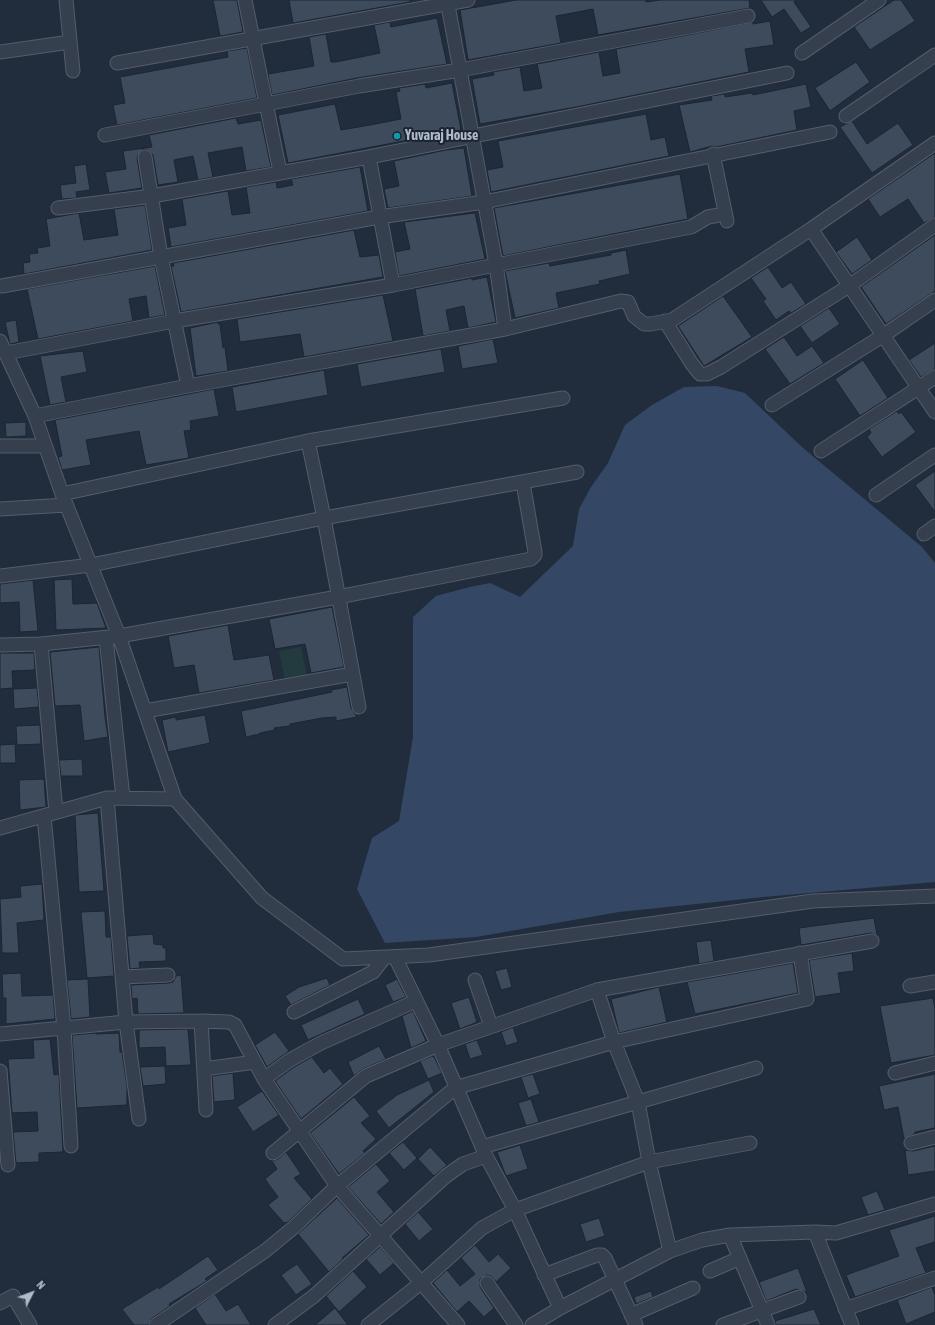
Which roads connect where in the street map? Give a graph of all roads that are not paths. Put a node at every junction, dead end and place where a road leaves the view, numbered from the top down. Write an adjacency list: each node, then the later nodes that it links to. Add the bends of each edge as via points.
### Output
1 (66, 0): 8 (street)
2 (246, 0): 7 (street)
3 (468, 0): 5 (street)
4 (880, 0): 10 (street)
5 (447, 2): 7 (street); 13 (street)
6 (748, 16): 13 (street)
7 (253, 38): 12 (street); 16 (street)
8 (70, 42): 9 (street); 14 (street)
9 (0, 52)
10 (802, 53)
11 (935, 55): 17 (street)
12 (118, 63)
13 (460, 70): 16 (street); 20 (street)
14 (73, 71)
15 (787, 74): 20 (street)
16 (266, 104): 19 (street); 25 (street)
17 (846, 116)
18 (830, 132): 22 (street)
19 (105, 135)
20 (471, 136): 23 (street); 27 (street)
21 (935, 143): 31 (street)
22 (713, 154): 27 (street); 33 (street, via 726,218 708,217 692,227)
23 (369, 157): 25 (street); 29 (street)
24 (145, 158): 26 (street)
25 (280, 172): 26 (street)
26 (152, 196): 28 (street); 32 (street)
27 (484, 202): 29 (street); 33 (street)
28 (58, 208)
29 (380, 217): 32 (street); 34 (street)
30 (935, 225): 36 (street)
31 (811, 230): 36 (street); 39 (street, via 672,320)
32 (160, 257): 35 (street); 38 (street)
33 (496, 264): 34 (street); 40 (street)
34 (393, 285): 38 (street)
35 (2, 286)
36 (849, 286): 39 (street, via 707,374 700,374); 41 (street)
37 (935, 300): 41 (street)
38 (174, 321): 43 (street); 45 (street)
39 (665, 322): 40 (street, via 644,324 634,316 628,302 621,301)
40 (505, 329): 45 (street)
41 (884, 335): 46 (street); 48 (street)
42 (0, 341): 43 (street)
43 (6, 353): 50 (street)
44 (935, 377): 46 (street)
45 (188, 386): 50 (street)
46 (918, 388): 49 (street); 54 (street)
47 (563, 398): 51 (street)
48 (772, 405)
49 (935, 412)
50 (35, 416): 53 (street)
51 (308, 441): 59 (street); 61 (street)
52 (0, 446): 53 (street)
53 (44, 446): 59 (street)
54 (821, 451)
55 (935, 455): 58 (street)
56 (577, 472): 57 (street)
57 (523, 483): 61 (street); 66 (street, via 535,552 533,558)
58 (876, 495)
59 (64, 499): 60 (street); 64 (street)
60 (0, 509)
61 (324, 518): 64 (street); 66 (street)
62 (935, 526): 63 (street)
63 (924, 534)
64 (91, 565): 65 (street); 67 (street)
65 (0, 576)
66 (338, 598): 67 (street); 71 (street)
67 (119, 636): 68 (street); 73 (street)
68 (106, 638): 69 (street); 75 (street)
69 (41, 644): 70 (street); 77 (street)
70 (0, 645)
71 (352, 674): 72 (street); 73 (street)
72 (359, 707)
73 (145, 711): 76 (street)
74 (107, 798): 75 (street); 77 (street); 84 (street)
75 (123, 798): 76 (street)
76 (175, 798): 82 (street, via 262,898 343,959)
77 (50, 814): 78 (street); 94 (street)
78 (0, 828)
79 (935, 896): 82 (street, via 812,902 429,956)
80 (872, 941): 81 (street)
81 (800, 953): 88 (street); 96 (street, via 807,1000)
82 (390, 957): 89 (street); 90 (street, via 373,972)
83 (168, 975): 84 (street)
84 (122, 977): 92 (street)
85 (475, 980): 93 (street)
86 (935, 982): 87 (street)
87 (910, 986)
88 (597, 990): 93 (street); 96 (street)
89 (416, 1001): 97 (street); 104 (street, via 321,1043 290,1060)
90 (294, 1012)
91 (201, 1020): 92 (street); 98 (street, via 229,1022 235,1025); 100 (street)
92 (126, 1022): 94 (street); 108 (street)
93 (491, 1026): 97 (street)
94 (64, 1029): 95 (street); 113 (street)
95 (0, 1034)
96 (614, 1042): 105 (street); 106 (street)
97 (438, 1045): 105 (street); 109 (street, via 366,1076)
98 (255, 1062): 100 (street); 104 (street)
99 (935, 1063): 103 (street)
100 (204, 1068): 107 (street)
101 (756, 1068): 106 (street)
102 (0, 1071): 117 (street)
103 (895, 1073)
104 (264, 1079): 109 (street)
105 (455, 1088): 115 (street); 118 (street)
106 (638, 1102): 115 (street); 116 (street)
107 (206, 1110)
108 (139, 1119)
109 (298, 1131): 114 (street); 118 (street)
110 (935, 1137): 112 (street)
111 (750, 1143): 116 (street)
112 (910, 1144)
113 (71, 1146)
114 (273, 1152)
115 (484, 1152): 120 (street); 122 (street, via 446,1176)
116 (649, 1162): 120 (street); 124 (street)
117 (8, 1165)
118 (337, 1186): 122 (street); 140 (street, via 265,1251)
119 (935, 1204): 121 (street, via 836,1233)
120 (515, 1210): 127 (street); 130 (street, via 482,1228)
121 (815, 1232): 123 (street); 137 (street)
122 (381, 1235): 130 (street); 141 (street, via 314,1296)
123 (730, 1235): 124 (street, via 702,1240); 125 (street)
124 (670, 1251): 129 (street)
125 (740, 1258): 126 (street); 136 (street)
126 (710, 1271)
127 (544, 1275): 129 (street, via 602,1255); 135 (street)
128 (935, 1278): 137 (street)
129 (615, 1280): 135 (street); 138 (street)
130 (422, 1282): 142 (street); 143 (street)
131 (487, 1283): 144 (street)
132 (692, 1288): 138 (street)
133 (799, 1297): 136 (street)
134 (0, 1303): 139 (street, via 13,1296)
135 (560, 1308): 145 (street)
136 (762, 1309): 146 (street); 147 (street)
137 (845, 1309): 148 (street)
138 (633, 1320)
139 (30, 1325)
140 (156, 1325)
141 (275, 1325)
142 (368, 1325)
143 (458, 1325)
144 (516, 1325)
145 (532, 1325)
146 (724, 1325)
147 (768, 1325)
148 (852, 1325)

